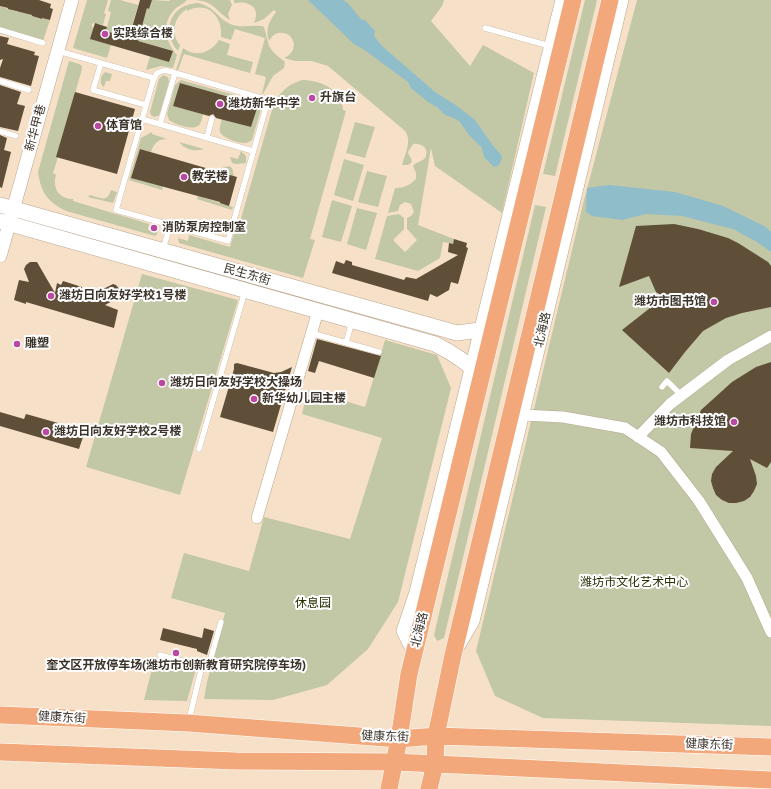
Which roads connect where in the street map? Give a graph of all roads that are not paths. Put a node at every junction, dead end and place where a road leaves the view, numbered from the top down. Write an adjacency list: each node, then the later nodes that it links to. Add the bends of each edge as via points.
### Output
1 (72, 0): 10 (street, 新华甲巷)
2 (562, 0): 9 (street, 北海路)
3 (573, 0): 20 (main road, 北海路)
4 (610, 0): 44 (main road, 北海路)
5 (622, 0): 41 (street, 北海路)
6 (485, 28): 9 (lane)
7 (0, 30): 8 (lane)
8 (43, 43)
9 (551, 46): 20 (street, 北海路)
10 (58, 51): 11 (lane); 25 (street, 新华甲巷)
11 (101, 63): 13 (lane); 16 (lane, via 93,90)
12 (175, 73): 13 (lane, via 165,70); 19 (lane); 24 (lane, via 268,100)
13 (154, 78): 16 (lane)
14 (0, 81): 15 (lane)
15 (29, 90)
16 (146, 105): 18 (lane)
17 (212, 118): 23 (lane)
18 (142, 119): 19 (lane); 27 (lane, via 116,210)
19 (160, 124): 23 (lane)
20 (537, 128): 33 (main road, 北海路)
21 (0, 131): 22 (lane)
22 (16, 136)
23 (207, 137): 24 (lane)
24 (254, 151): 27 (lane, via 228,241)
25 (7, 207): 26 (street, 新华甲巷); 28 (main road, 民生东街)
26 (5, 222): 29 (street, 新华甲巷); 30 (main road, 民生东街)
27 (170, 226): 28 (lane)
28 (163, 251): 33 (main road, 民生东街, via 450,332)
29 (0, 256)
30 (245, 290): 31 (main road, 民生东街); 43 (lane)
31 (318, 311): 32 (main road, 民生东街); 34 (street)
32 (352, 320): 36 (lane); 38 (main road, 民生东街, via 435,344 449,351)
33 (487, 327): 38 (main road, 北海路)
34 (311, 333): 36 (lane); 45 (street)
35 (771, 336): 40 (street, via 728,360)
36 (346, 343): 37 (lane)
37 (378, 352)
38 (476, 372): 53 (main road, 北海路, via 422,593)
39 (662, 387): 40 (lane, via 668,381)
40 (681, 395): 42 (street)
41 (522, 415): 42 (street, via 563,417 625,428); 44 (street, 北海路)
42 (638, 437): 47 (street, via 661,452 698,501 747,578)
43 (199, 449)
44 (506, 459): 52 (main road, 北海路, via 473,596 453,655)
45 (256, 518)
46 (221, 622): 49 (lane, via 208,668)
47 (771, 632)
48 (160, 655): 49 (lane)
49 (202, 666): 51 (lane)
50 (0, 715): 51 (main road, 健康东街)
51 (188, 723): 53 (main road, 健康东街)
52 (436, 736): 53 (main road, 健康东街); 54 (main road, 健康东街); 57 (main road, 北海路)
53 (399, 739): 56 (main road, 北海路)
54 (771, 747)
55 (0, 752): 56 (main road, 健康东街, via 236,761)
56 (394, 762): 57 (main road, 健康东街); 59 (main road, 北海路)
57 (435, 764): 58 (main road, 健康东街); 60 (main road, 北海路)
58 (771, 780)
59 (389, 789)
60 (428, 789)

